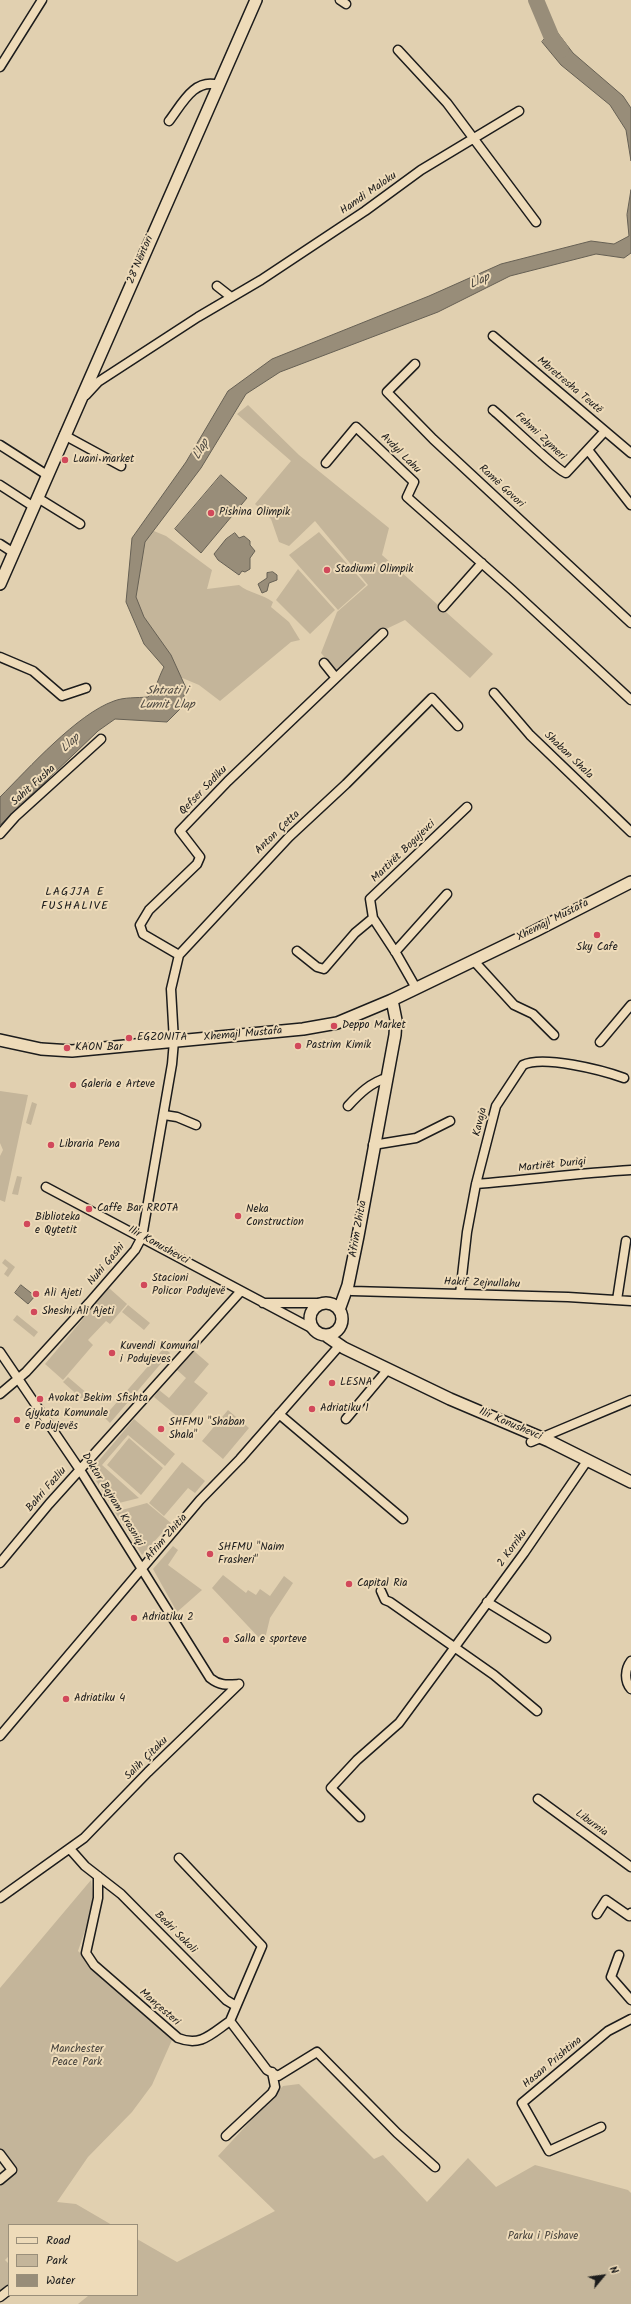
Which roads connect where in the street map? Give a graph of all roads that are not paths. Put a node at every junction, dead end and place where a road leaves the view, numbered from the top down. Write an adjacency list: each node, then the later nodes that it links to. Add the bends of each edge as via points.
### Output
1 (42, 0): 4 (street)
2 (256, 0): 5 (main road, 28 Nëntori)
3 (398, 50): 8 (street, via 448,103)
4 (0, 67)
5 (218, 85): 7 (street, via 206,83 195,88); 14 (main road, 28 Nëntori)
6 (519, 111): 8 (street, Hamdi Maloku)
7 (169, 121)
8 (474, 138): 9 (street); 11 (street, Hamdi Maloku, via 421,170 262,280)
9 (536, 222)
10 (217, 286): 11 (street)
11 (231, 297): 14 (street, Hamdi Maloku, via 98,382)
12 (493, 336): 16 (street, Mbretresha Teutë)
13 (415, 364): 33 (street, Ramë Govori, via 387,392 433,439)
14 (81, 401): 17 (main road, 28 Nëntori)
15 (493, 410): 19 (street, Fehmi Zymeri, via 561,472 566,473)
16 (605, 431): 19 (street, Fehmi Zymeri); 20 (street, Mbretresha Teutë)
17 (64, 435): 22 (street); 23 (main road, 28 Nëntori)
18 (0, 445): 23 (street)
19 (588, 450): 26 (street)
20 (631, 453)
21 (326, 463): 30 (street, Avdyl Lahu, via 356,427 414,482 407,497)
22 (121, 466)
23 (47, 475): 25 (main road, 28 Nëntori)
24 (0, 486): 25 (street)
25 (36, 503): 27 (street); 29 (main road, 28 Nëntori)
26 (631, 505)
27 (80, 524)
28 (0, 544): 29 (street)
29 (14, 553): 31 (main road, 28 Nëntori)
30 (482, 563): 32 (street); 40 (street, Avdyl Lahu)
31 (0, 584)
32 (443, 607)
33 (631, 623)
34 (383, 633): 37 (street, Qefser Sadiku)
35 (0, 657): 38 (street, via 33,671 62,696)
36 (324, 663): 37 (street)
37 (336, 678): 51 (street, Qefser Sadiku, via 228,781 180,831 200,858 197,864 149,910 140,924 143,934)
38 (86, 688)
39 (494, 693): 44 (street, Shaban Shala, via 530,735)
40 (631, 700)
41 (458, 726): 51 (street, Anton Çetta, via 432,698 289,837)
42 (101, 739): 45 (street, Sahit Fusha, via 15,817)
43 (467, 807): 48 (street, Martirët Bogujevci, via 370,899)
44 (631, 832)
45 (0, 834)
46 (630, 883): 52 (main road, Xhemajl Mustafa)
47 (447, 894): 50 (street)
48 (373, 918): 49 (street, via 356,933 324,970); 50 (street, Martirët Bogujevci)
49 (297, 951)
50 (395, 952): 53 (street, Martirët Bogujevci)
51 (179, 956): 58 (street, Anton Çetta, via 171,989)
52 (473, 960): 53 (main road, Xhemajl Mustafa); 56 (street, via 514,1005 533,1014)
53 (416, 988): 54 (main road, Xhemajl Mustafa)
54 (392, 1000): 58 (main road, Xhemajl Mustafa, via 336,1023 304,1029); 60 (main road, Afrim Zhitia, via 396,1020)
55 (631, 1005): 59 (street)
56 (554, 1036)
57 (0, 1040): 58 (main road, Xhemajl Mustafa, via 66,1051)
58 (174, 1041): 63 (street, Nuhi Gashi)
59 (600, 1042)
60 (387, 1078): 62 (street, via 378,1080); 66 (main road, Afrim Zhitia)
61 (624, 1078): 68 (street, Kavaja, via 551,1062 529,1062 523,1065 496,1106)
62 (348, 1106)
63 (164, 1115): 65 (street); 70 (street, Nuhi Gashi)
64 (450, 1121): 66 (street, via 416,1138)
65 (196, 1125)
66 (373, 1146): 72 (main road, Afrim Zhitia)
67 (631, 1170): 68 (street, Martirët Duriqi)
68 (476, 1184): 74 (street, Kavaja)
69 (46, 1187): 70 (street, Ilir Konushevci)
70 (142, 1237): 73 (street, Ilir Konushevci); 86 (street, Nuhi Gashi, via 135,1250 108,1281)
71 (626, 1241): 75 (street)
72 (347, 1289): 74 (street, Hakif Zejnullahu); 79 (main road, Afrim Zhitia)
73 (241, 1291): 77 (street, Ilir Konushevci); 93 (street, Bahri Fazliu)
74 (460, 1294): 75 (street, Hakif Zejnullahu)
75 (617, 1300): 76 (street, Hakif Zejnullahu)
76 (631, 1301)
77 (263, 1303): 78 (street); 81 (street, Ilir Konushevci)
78 (324, 1303): 79 (main road); 81 (main road, via 312,1310 310,1320)
79 (339, 1310): 80 (main road)
80 (341, 1325): 82 (main road, via 334,1333); 83 (main road)
81 (313, 1329): 82 (main road)
82 (325, 1335): 83 (main road)
83 (340, 1345): 85 (main road, Ilir Konushevci); 89 (street, Afrim Zhitia)
84 (0, 1352): 86 (street, Doktor Bajram Krasniqi)
85 (388, 1369): 90 (street); 91 (main road, Ilir Konushevci, via 464,1406)
86 (17, 1378): 87 (street, Nuhi Gashi); 93 (street, Doktor Bajram Krasniqi)
87 (0, 1394)
88 (631, 1400): 91 (street)
89 (279, 1414): 95 (street); 97 (street, Afrim Zhitia)
90 (346, 1419)
91 (539, 1438): 92 (main road, Ilir Konushevci)
92 (588, 1461): 94 (main road, Ilir Konushevci); 99 (street, 2 Korriku)
93 (80, 1470): 96 (street, Bahri Fazliu); 97 (street, Doktor Bajram Krasniqi)
94 (631, 1482)
95 (403, 1519)
96 (0, 1563)
97 (142, 1567): 103 (street, Doktor Bajram Krasniqi, via 210,1678 217,1684 226,1686); 106 (street, Afrim Zhitia)
98 (381, 1591): 101 (street, via 385,1600)
99 (487, 1602): 100 (street); 101 (street, 2 Korriku)
100 (546, 1638)
101 (455, 1648): 105 (street, via 494,1675); 108 (street, 2 Korriku, via 399,1723 357,1760 331,1788)
102 (631, 1661): 104 (street, via 627,1666 626,1677)
103 (239, 1684): 109 (street, Salih Çitaku, via 148,1772 110,1813)
104 (631, 1689)
105 (537, 1711)
106 (0, 1736)
107 (538, 1799): 111 (street, Liburnia)
108 (360, 1817)
109 (70, 1849): 112 (street); 113 (street, Salih Çitaku)
110 (180, 1858): 118 (street, via 262,1946)
111 (631, 1868)
112 (98, 1876): 118 (street, Bedri Sokoli, via 121,1894 226,2000); 120 (street, Mançesteri, via 98,1898 86,1953 94,1965 178,2038 190,2043 198,2042)
113 (0, 1898)
114 (631, 1913): 115 (street, via 629,1916 606,1900)
115 (597, 1914)
116 (619, 1955): 117 (street, via 610,1977)
117 (631, 2000)
118 (236, 2006): 120 (street)
119 (631, 2019): 122 (street, Hasan Prishtina, via 608,2031 522,2103 549,2151)
120 (230, 2021): 121 (street, via 267,2070)
121 (272, 2072): 123 (street, via 275,2087 272,2092); 125 (street, via 278,2076 318,2052 397,2133)
122 (601, 2127)
123 (226, 2136)
124 (0, 2154): 126 (street, via 12,2170)
125 (435, 2167)
126 (0, 2180)
127 (8, 2291): 128 (street)
128 (0, 2297)

